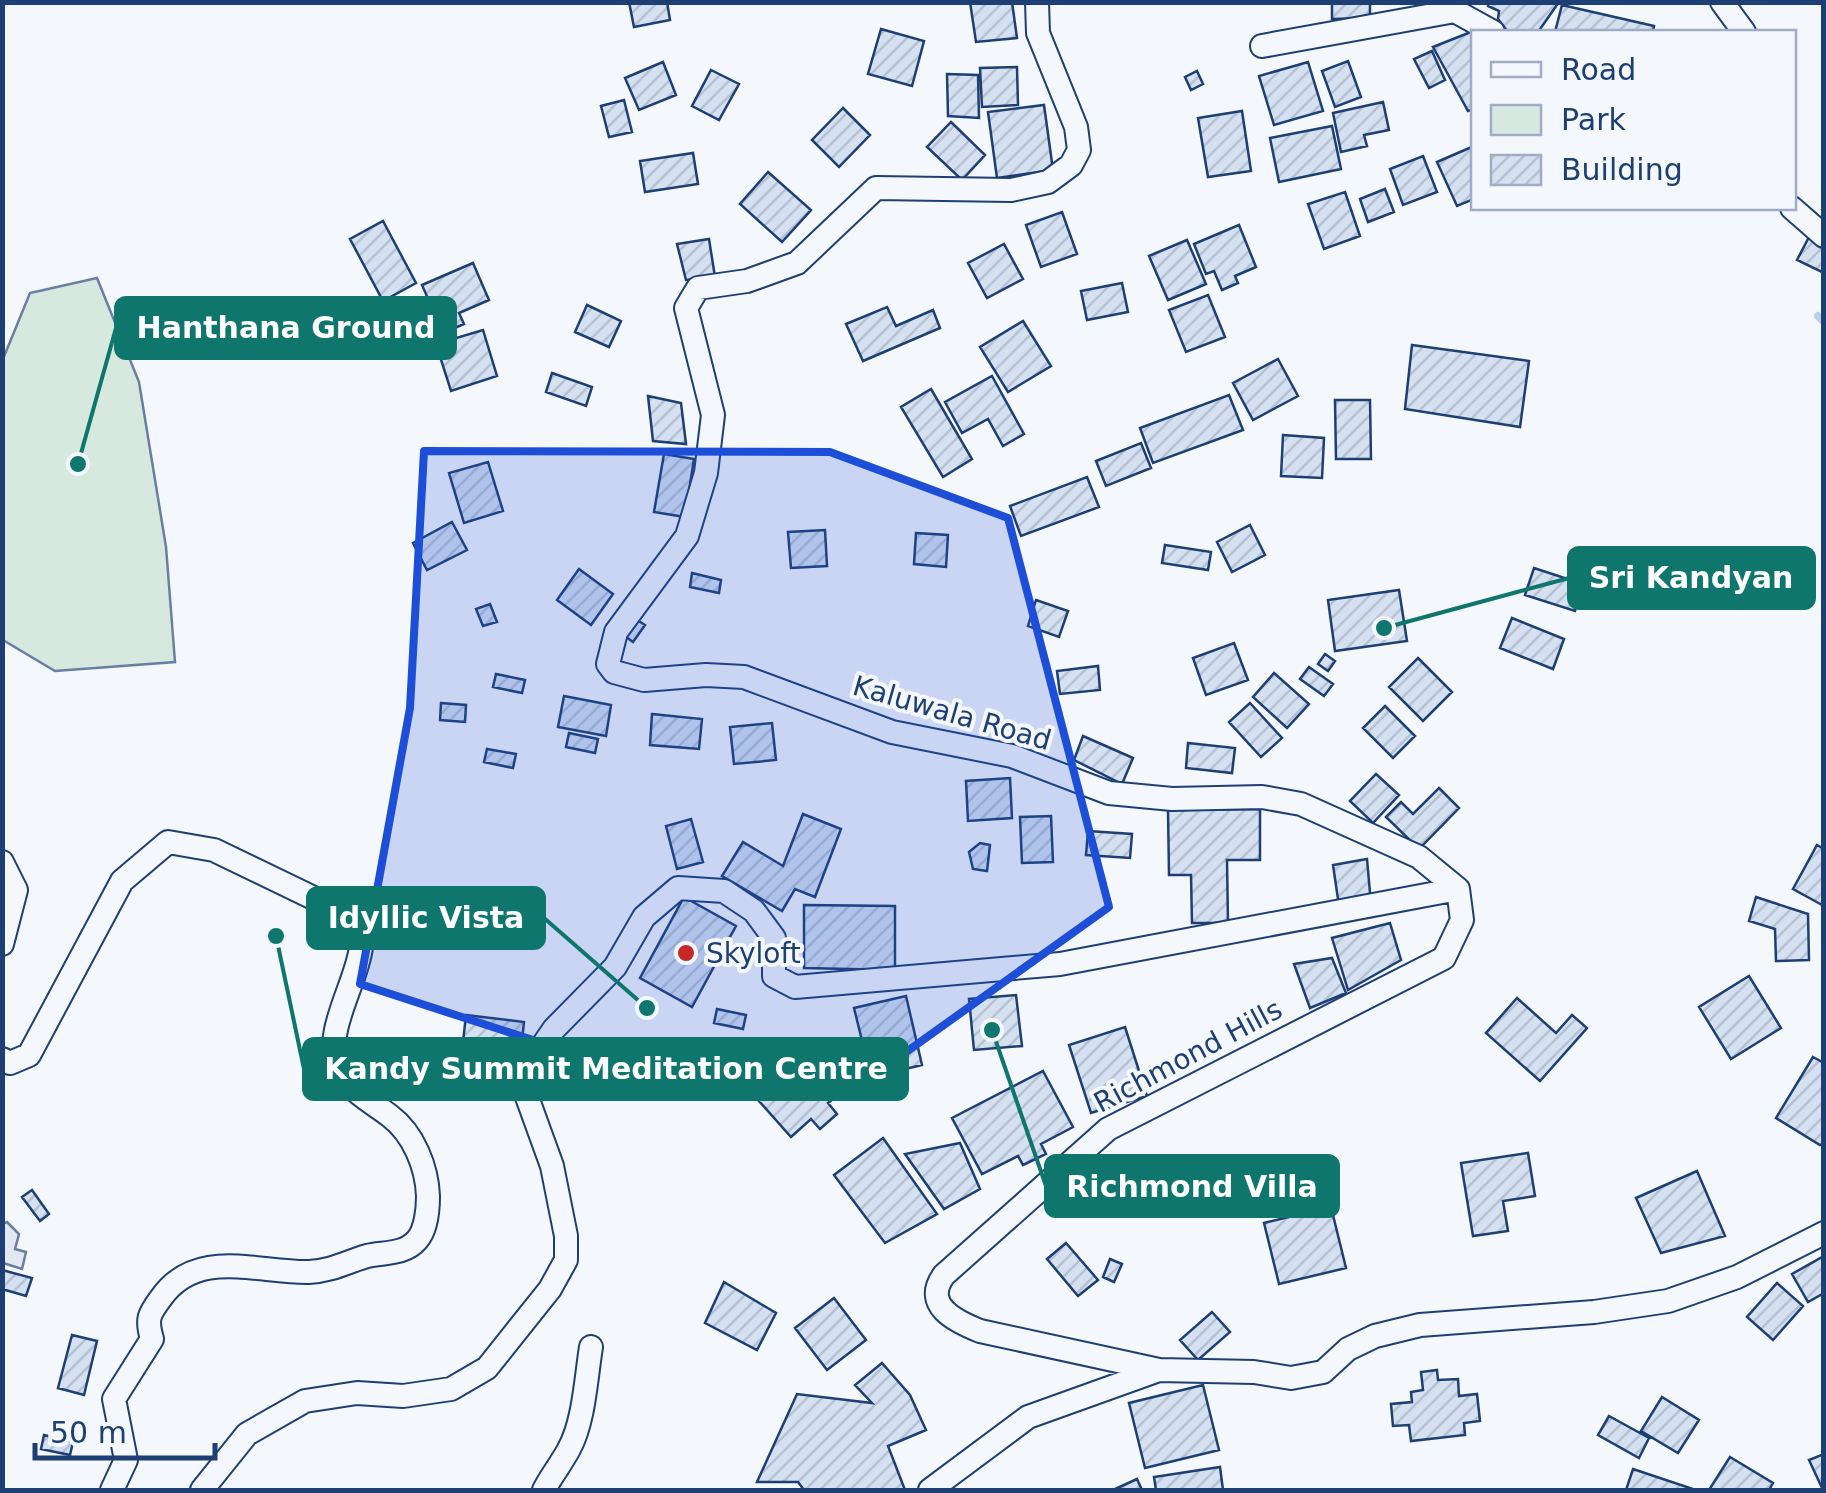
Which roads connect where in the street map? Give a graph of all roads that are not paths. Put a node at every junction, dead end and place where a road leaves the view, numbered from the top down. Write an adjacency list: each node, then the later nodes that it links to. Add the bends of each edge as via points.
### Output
1 (1037, 2): 9 (street, Kaluwala Road, via 1038,33 1076,126 1079,150 1071,166 1048,182 1011,190 876,188 797,263 747,281 698,288 686,308 713,414 706,474 687,536 616,632 608,664 644,680 744,676 892,732 1012,756 1109,793 1301,804 1419,857)
2 (1722, 2): 4 (street)
3 (1489, 30): 5 (street, via 1455,11)
4 (1743, 30)
5 (1262, 46)
6 (1794, 210): 7 (street)
7 (1824, 236)
8 (2, 862): 10 (street, via 16,890)
9 (1458, 890): 14 (street, Richmond Hills, via 1462,920 1444,958 1108,1129 938,1283 943,1310 980,1331); 16 (street, via 1060,964 795,987 774,976 774,938 754,911 724,891 678,888 644,916 615,967 530,1064 527,1097 552,1166 566,1236 566,1260 550,1289 487,1368 451,1389 305,1401 248,1434)
10 (2, 944)
11 (2, 1059): 15 (street, via 10,1063 28,1055 122,881 168,842 214,850 357,924 361,945 334,1042 338,1068 355,1092 395,1120 426,1174 428,1202 418,1240 396,1252 308,1272 192,1270 171,1284 151,1312 152,1339 114,1399 126,1460)
12 (1824, 1233): 14 (street, Richmond Hills, via 1668,1301 1420,1325 1348,1349 1324,1372 1291,1378)
13 (591, 1348): 17 (street, via 578,1428)
14 (1158, 1370): 18 (street, via 1028,1417)
15 (112, 1490)
16 (202, 1490)
17 (544, 1490)
18 (930, 1490)

